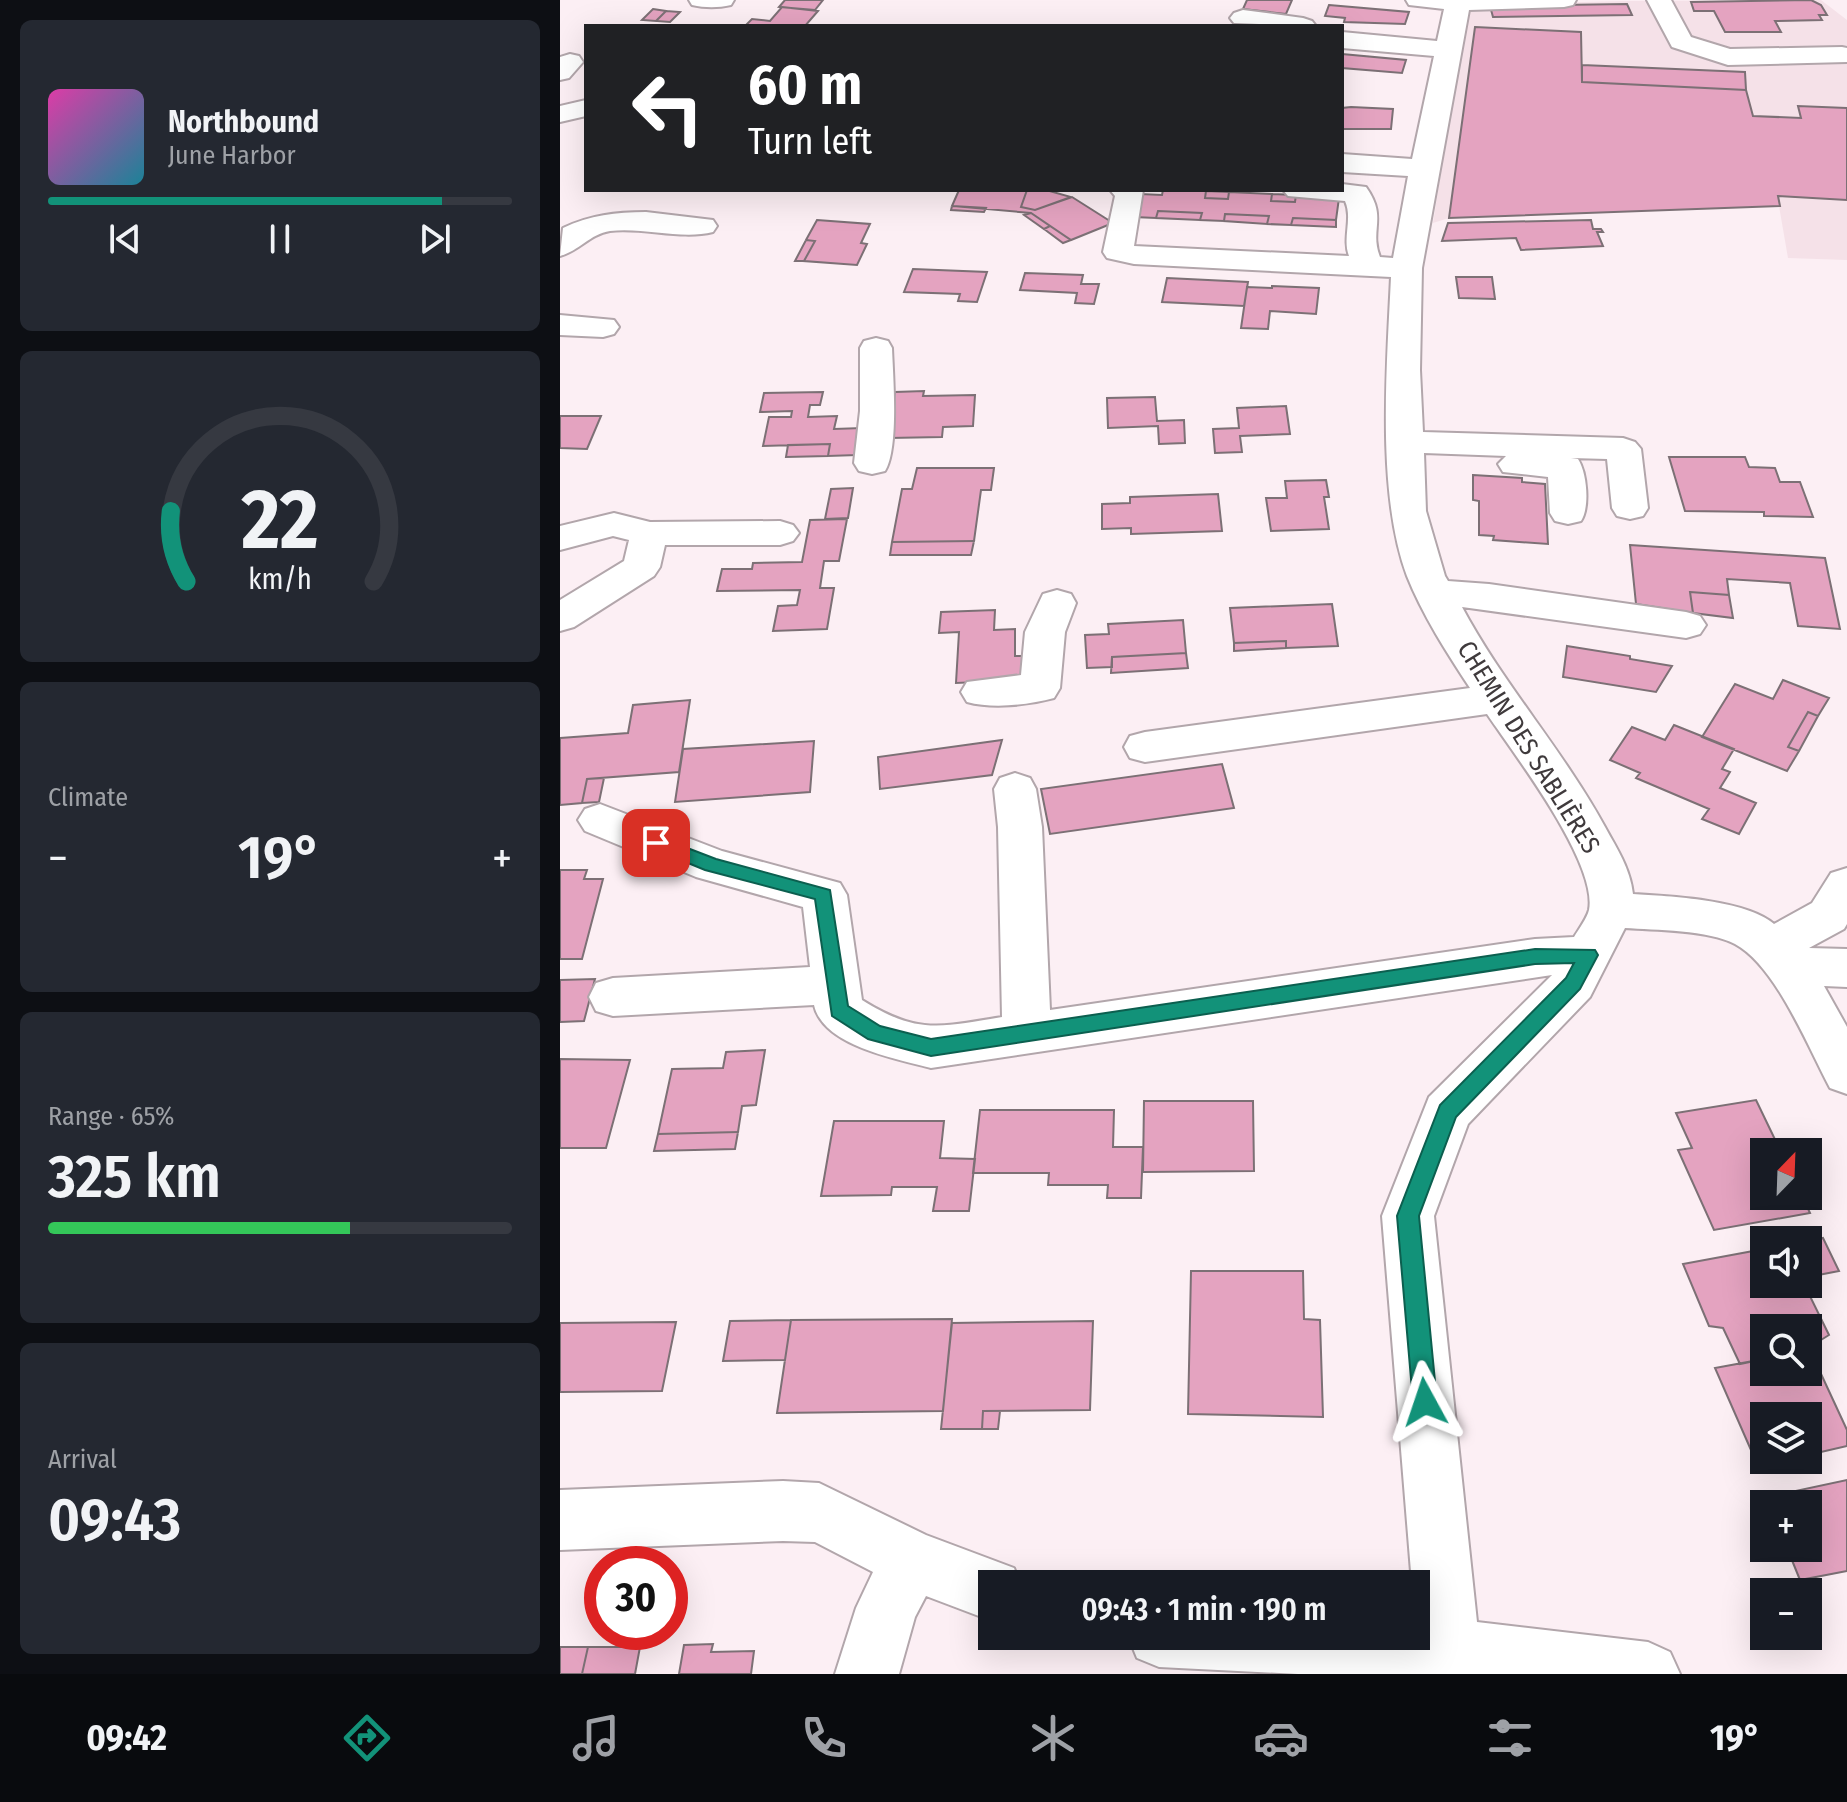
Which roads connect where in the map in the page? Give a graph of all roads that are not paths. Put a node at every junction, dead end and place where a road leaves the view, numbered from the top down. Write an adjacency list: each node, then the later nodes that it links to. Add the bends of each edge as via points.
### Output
1 (701, 0): 2 (street)
2 (722, 0)
3 (1564, 0): 5 (street)
4 (1659, 0): 10 (street, via 1681,42 1728,57)
5 (1438, 2): 9 (street, CHEMIN DES SABLIÈRES)
6 (1243, 18): 7 (street)
7 (1288, 24)
8 (1344, 40): 9 (street)
9 (1449, 50): 16 (street, CHEMIN DES SABLIÈRES)
10 (1842, 55)
11 (560, 94): 12 (street)
12 (584, 95)
13 (584, 108): 14 (street)
14 (560, 114)
15 (1344, 163): 16 (street)
16 (1424, 168): 21 (street, CHEMIN DES SABLIÈRES)
17 (1130, 192): 21 (street, via 1118,252)
18 (1337, 192): 21 (street, via 1356,193 1364,210 1361,247)
19 (702, 226): 20 (street, via 617,221 570,235)
20 (560, 247)
21 (1388, 267): 25 (street, CHEMIN DES SABLIÈRES, via 1403,370)
22 (560, 325): 23 (street)
23 (603, 327)
24 (876, 348): 26 (street)
25 (1406, 450): 27 (street, via 1623,449); 28 (street, via 1565,467); 32 (street, CHEMIN DES SABLIÈRES, via 1408,511)
26 (872, 463)
27 (1630, 508)
28 (1568, 513)
29 (780, 533): 30 (street)
30 (649, 534): 31 (street, via 614,524); 34 (street, via 641,567)
31 (560, 538)
32 (1434, 593): 35 (street); 37 (street, CHEMIN DES SABLIÈRES)
33 (1057, 603): 36 (street, via 1045,632 1040,688)
34 (560, 618)
35 (1686, 625)
36 (981, 692)
37 (1498, 698): 38 (street); 42 (street, CHEMIN DES SABLIÈRES, via 1571,805 1608,874)
38 (1145, 747)
39 (1015, 789): 48 (street)
40 (600, 820): 46 (street, via 712,865 824,895)
41 (1847, 885): 44 (street, via 1828,916)
42 (1612, 910): 43 (street); 44 (street, via 1690,915 1750,930)
43 (1589, 955): 48 (street, via 1535,957); 54 (street, via 1573,984 1447,1112 1408,1216)
44 (1780, 957): 45 (street); 49 (street)
45 (1847, 968)
46 (836, 985): 47 (street); 48 (street, via 839,1010 875,1033 931,1048)
47 (613, 997)
48 (1027, 1033)
49 (1847, 1073)
50 (560, 1520): 51 (street, via 819,1513)
51 (912, 1560): 52 (street); 55 (street, via 887,1608)
52 (978, 1585)
53 (1315, 1650): 54 (street)
54 (1449, 1662): 56 (street)
55 (867, 1674)
56 (1648, 1674)

